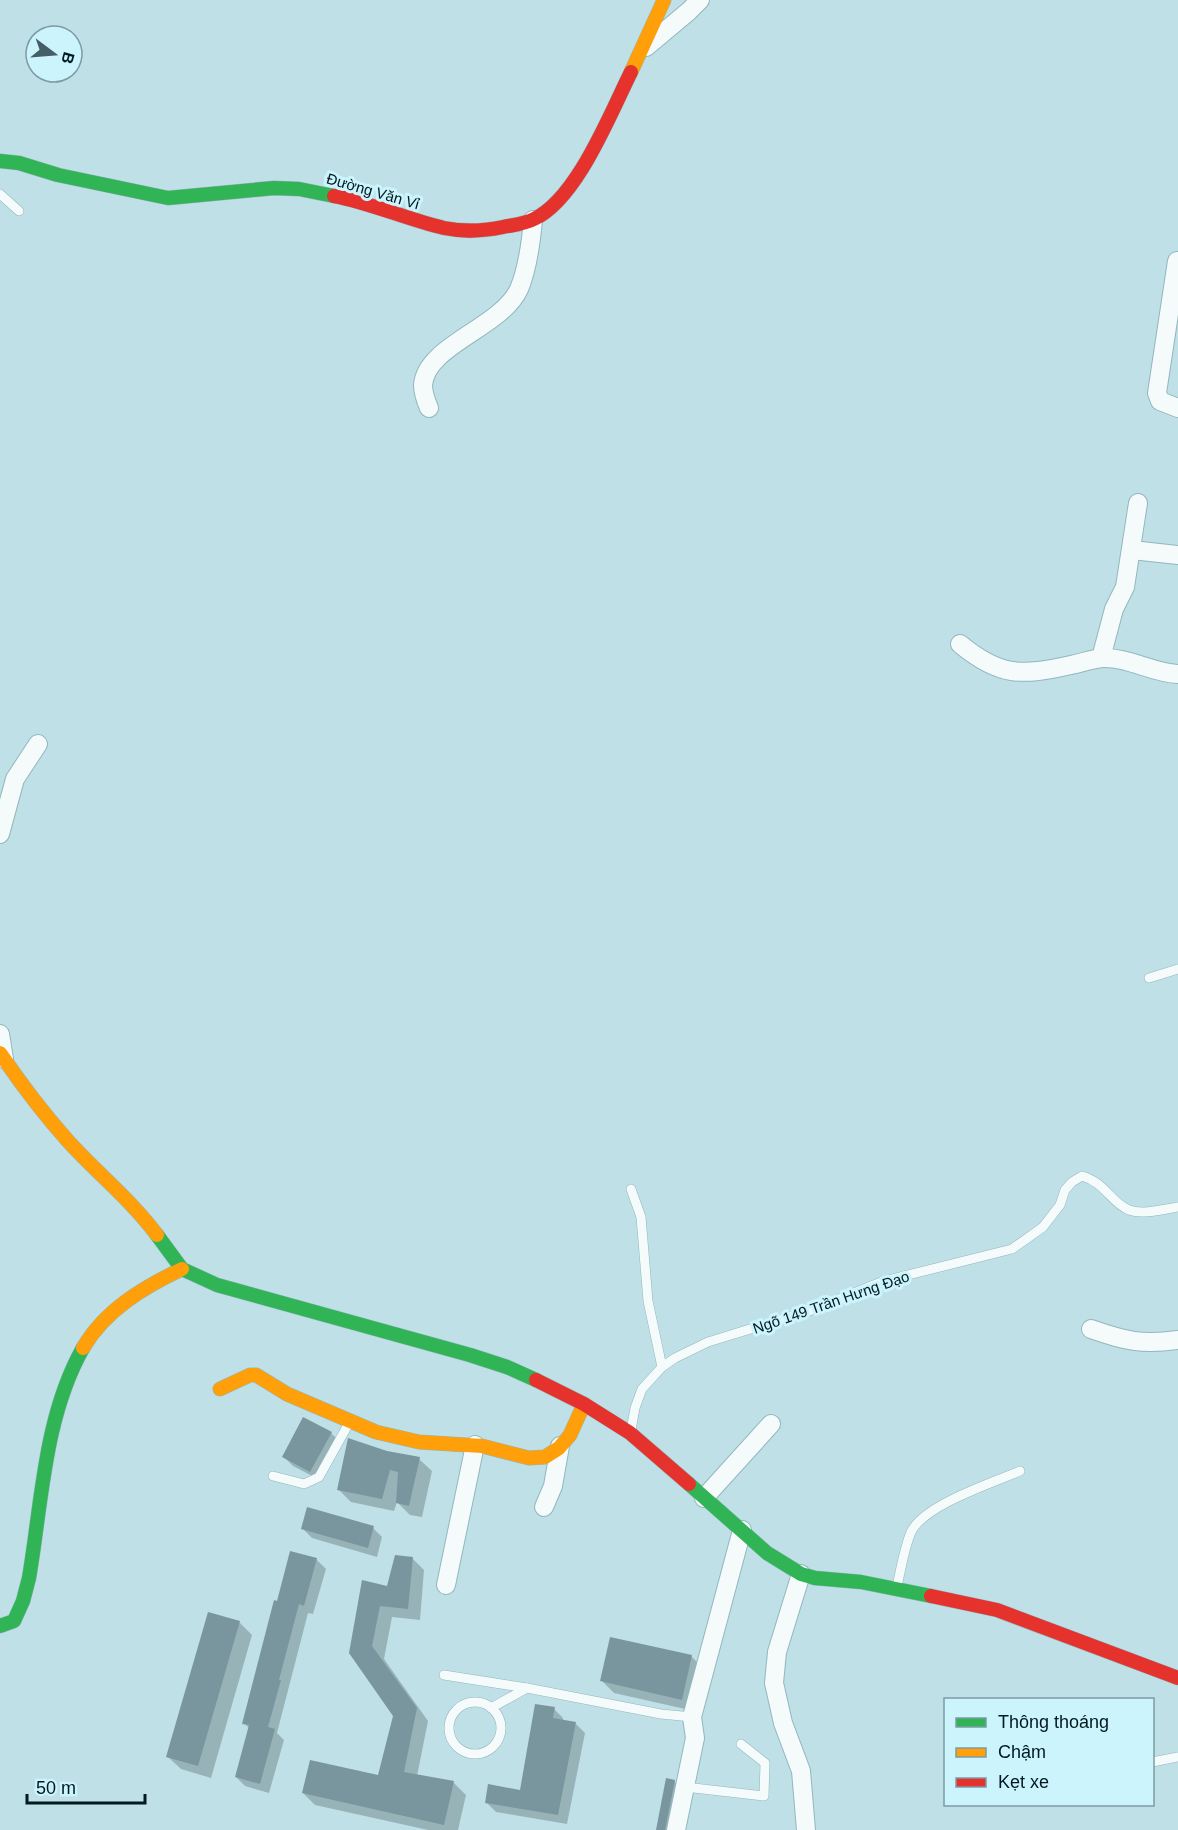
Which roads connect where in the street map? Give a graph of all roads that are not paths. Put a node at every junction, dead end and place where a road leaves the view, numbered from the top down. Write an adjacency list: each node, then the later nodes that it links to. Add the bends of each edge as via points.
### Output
1 (664, 0): 3 (street, Đường Văn Vỉ)
2 (700, 0): 3 (street)
3 (644, 48): 7 (street, Đường Văn Vỉ, via 567,191 552,208)
4 (0, 161): 7 (street, Đường Văn Vỉ, via 168,198 299,189 323,192 445,228 475,231)
5 (0, 194): 6 (lane)
6 (19, 211)
7 (533, 220): 9 (street, via 531,246 519,289 502,311 457,341 429,370 423,386)
8 (1177, 261): 10 (street, via 1157,393 1161,401)
9 (429, 408)
10 (1178, 408)
11 (1138, 503): 12 (street)
12 (1132, 550): 13 (street); 15 (street, via 1125,587 1114,609)
13 (1178, 555)
14 (960, 644): 15 (street, via 979,660 1014,672 1046,670)
15 (1101, 658): 16 (street)
16 (1178, 674)
17 (38, 744): 18 (street, via 15,779)
18 (0, 834)
19 (1178, 969): 20 (lane)
20 (1149, 978)
21 (0, 1034): 22 (street)
22 (2, 1056): 25 (street, via 31,1098 144,1218)
23 (631, 1189): 28 (lane, via 641,1217 648,1301)
24 (1178, 1207): 28 (lane, Ngõ 149 Trần Hưng Đạo, via 1131,1210 1095,1180 1082,1176 1065,1190 1060,1205 1043,1227 1011,1249 884,1281 809,1311 708,1342)
25 (182, 1269): 30 (street, via 217,1285 507,1367); 44 (street, via 153,1282 104,1320 84,1345 65,1384 51,1433 22,1602 14,1621)
26 (1091, 1329): 27 (street, via 1133,1342)
27 (1178, 1340)
28 (662, 1367): 33 (lane, Ngõ 149 Trần Hưng Đạo, via 642,1389)
29 (220, 1389): 31 (street, via 256,1375 268,1385)
30 (585, 1404): 33 (street); 35 (street, via 571,1434)
31 (349, 1423): 34 (street, via 419,1442); 37 (lane, via 319,1477 304,1484)
32 (771, 1424): 38 (street)
33 (630, 1432): 38 (street)
34 (475, 1445): 35 (street, via 535,1460); 42 (street)
35 (560, 1446): 39 (street, via 554,1486)
36 (1020, 1471): 43 (lane, via 954,1498 924,1518 912,1531)
37 (273, 1476)
38 (704, 1498): 40 (street)
39 (544, 1507)
40 (742, 1530): 41 (street, via 767,1553); 49 (street)
41 (801, 1574): 43 (street); 55 (street, via 777,1652 774,1683 783,1723 801,1771)
42 (447, 1585)
43 (897, 1589): 46 (street, via 997,1610)
44 (0, 1626)
45 (444, 1675): 47 (lane)
46 (1178, 1678)
47 (527, 1688): 48 (lane); 49 (lane)
48 (491, 1708): 48 (lane, via 484,1703 464,1704 451,1716 450,1737 461,1750 485,1752 496,1742 500,1724)
49 (692, 1718): 53 (street, via 694,1738)
50 (741, 1743): 53 (lane, via 765,1763 765,1796)
51 (1178, 1757): 52 (lane)
52 (1154, 1762)
53 (685, 1787): 54 (street)
54 (676, 1830)
55 (806, 1830)

